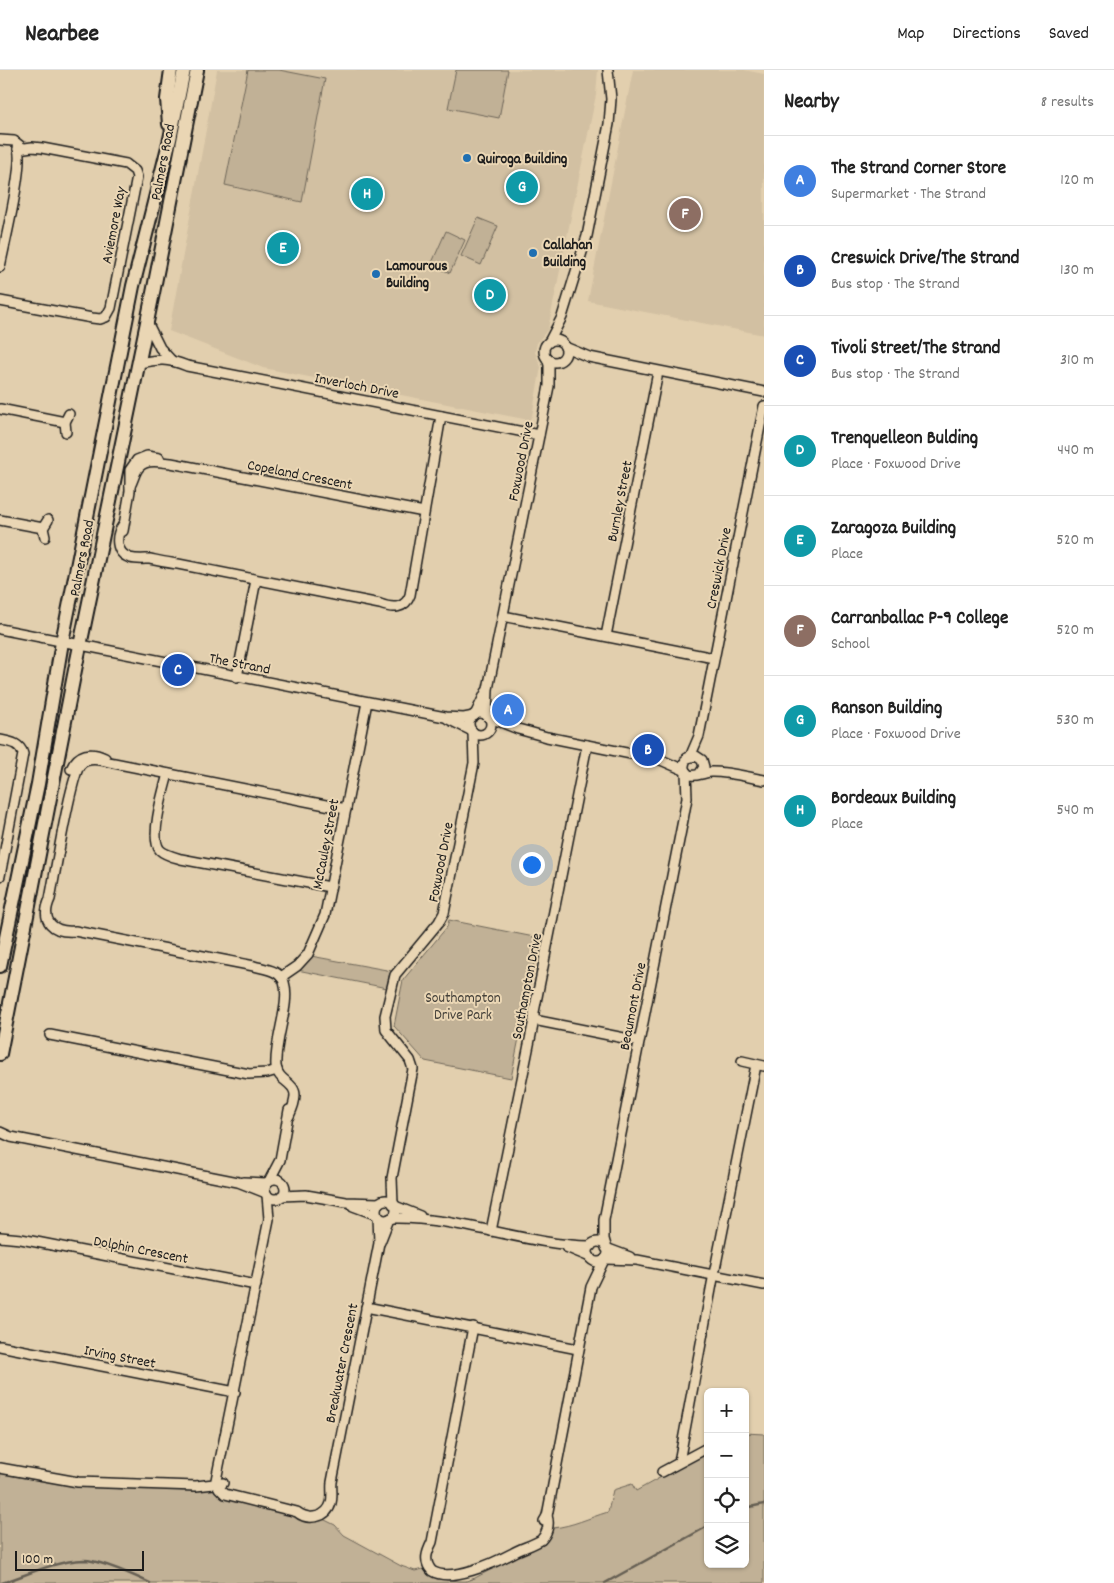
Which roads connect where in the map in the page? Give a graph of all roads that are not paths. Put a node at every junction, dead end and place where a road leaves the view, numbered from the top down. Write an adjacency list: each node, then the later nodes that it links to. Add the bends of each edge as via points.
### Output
1 (171, 70): 7 (main road, via 167,99)
2 (184, 70): 7 (main road, Palmers Road)
3 (197, 70): 14 (main road, Palmers Road)
4 (608, 70): 6 (street, Foxwood Drive)
5 (615, 70): 6 (street, Foxwood Drive)
6 (611, 82): 13 (street, Foxwood Drive, via 610,124 587,236)
7 (170, 139): 37 (main road, Palmers Road, via 133,286)
8 (0, 140): 9 (street, Aviemore Way, via 14,141)
9 (20, 149): 10 (street, via 23,160); 12 (street, Aviemore Way, via 42,148 126,164 135,171 136,181 111,308 106,317 92,318)
10 (2, 241): 11 (street)
11 (0, 267)
12 (0, 301)
13 (562, 317): 15 (street, Foxwood Drive); 16 (street, Foxwood Drive)
14 (147, 322): 20 (street, via 160,348); 21 (main road, Palmers Road)
15 (548, 342): 16 (street, via 557,340); 18 (street, Foxwood Drive, via 544,350)
16 (564, 346): 17 (street); 19 (street, Foxwood Drive, via 566,352)
17 (589, 357): 19 (street); 22 (street)
18 (547, 358): 19 (street, via 554,362); 23 (street, Foxwood Drive)
19 (562, 359): 23 (street, Foxwood Drive)
20 (171, 360): 21 (street, Inverloch Drive); 27 (street, Inverloch Drive, via 187,366)
21 (139, 363): 38 (main road, Palmers Road)
22 (658, 372): 24 (street); 36 (street, Burnley Street)
23 (550, 386): 29 (street, Foxwood Drive)
24 (764, 392)
25 (764, 406): 39 (street, Creswick Drive)
26 (0, 409): 28 (street)
27 (441, 416): 29 (street, Inverloch Drive); 30 (street)
28 (67, 422)
29 (538, 435): 34 (street, Foxwood Drive)
30 (424, 512): 33 (street, Copeland Crescent, via 409,599 391,608); 33 (street, Copeland Crescent, via 171,463 141,465 130,486 123,525 123,543 128,550 148,559)
31 (0, 520): 32 (street)
32 (45, 529)
33 (256, 580): 40 (street)
34 (503, 616): 36 (street); 41 (street, Foxwood Drive)
35 (0, 629): 37 (street, The Strand)
36 (606, 636): 39 (street)
37 (62, 642): 38 (street, The Strand); 65 (main road, Palmers Road, via 38,784)
38 (80, 645): 40 (street, The Strand); 70 (main road, Palmers Road)
39 (714, 658): 49 (street, Creswick Drive)
40 (238, 677): 42 (street, The Strand)
41 (488, 689): 43 (street, Foxwood Drive); 45 (street, Foxwood Drive)
42 (367, 702): 44 (street, The Strand); 62 (street, McCauley Street)
43 (475, 715): 44 (street, The Strand); 45 (street); 47 (street, via 470,724)
44 (445, 717): 47 (street, The Strand)
45 (488, 717): 46 (street); 48 (street, via 491,724)
46 (518, 729): 48 (street); 51 (street)
47 (473, 732): 48 (street, via 479,735); 55 (street, Foxwood Drive)
48 (487, 733): 55 (street, Foxwood Drive)
49 (699, 736): 52 (street, Creswick Drive); 54 (street, Creswick Drive)
50 (0, 740): 63 (street, via 19,746 23,757)
51 (587, 745): 53 (street); 67 (street, Southampton Drive)
52 (688, 757): 53 (street); 54 (street, via 696,756); 56 (street)
53 (662, 760): 56 (street)
54 (701, 760): 58 (street, via 704,767); 59 (street)
55 (474, 763): 78 (street, Foxwood Drive, via 444,913 395,975 385,1016 386,1030 410,1060 412,1069)
56 (685, 771): 58 (street, via 692,776); 61 (street, Beaumont Drive)
57 (168, 774): 62 (street); 64 (street, via 150,842 156,854 165,859 181,859); 66 (street, via 114,763 94,754 80,757 71,769 71,792 50,900 52,920 75,932 254,966 276,967)
58 (699, 774): 59 (street); 61 (street, Beaumont Drive)
59 (731, 774): 60 (street)
60 (764, 780)
61 (687, 798): 69 (street, Beaumont Drive)
62 (346, 808): 64 (street, McCauley Street)
63 (0, 876)
64 (330, 887): 66 (street, McCauley Street, via 325,915 311,950)
65 (0, 966)
66 (284, 975): 73 (street, via 290,987)
67 (534, 1020): 69 (street); 93 (street, Southampton Drive)
68 (50, 1035): 73 (street, via 249,1074)
69 (638, 1042): 92 (street, Beaumont Drive)
70 (0, 1054)
71 (742, 1061): 72 (street)
72 (760, 1066): 104 (street)
73 (274, 1071): 77 (street, via 290,1084 295,1093)
74 (0, 1132): 75 (street)
75 (11, 1137): 76 (street); 79 (street)
76 (0, 1138)
77 (280, 1160): 80 (street); 81 (street)
78 (392, 1178): 86 (street, Foxwood Drive); 87 (street, Foxwood Drive)
79 (238, 1182): 80 (street); 82 (street)
80 (268, 1182): 81 (street, via 278,1180); 82 (street)
81 (284, 1185): 83 (street); 84 (street)
82 (266, 1194): 84 (street, via 272,1198); 91 (street)
83 (306, 1195): 84 (street); 85 (street)
84 (281, 1197): 91 (street)
85 (346, 1202): 86 (street); 88 (street)
86 (379, 1203): 87 (street, via 387,1200); 88 (street, via 376,1209)
87 (394, 1205): 89 (street, via 395,1212); 90 (street)
88 (378, 1216): 89 (street); 97 (street, Breakwater Crescent)
89 (390, 1218): 90 (street); 97 (street, Breakwater Crescent)
90 (425, 1218): 93 (street)
91 (269, 1219): 105 (street)
92 (604, 1220): 99 (street); 100 (street)
93 (491, 1231): 98 (street)
94 (0, 1232): 96 (street, Dolphin Crescent)
95 (0, 1237): 96 (street, Dolphin Crescent)
96 (20, 1239): 105 (street, Dolphin Crescent)
97 (379, 1243): 108 (street, Breakwater Crescent)
98 (559, 1244): 99 (street); 101 (street)
99 (591, 1245): 100 (street, via 598,1243); 101 (street, via 588,1251)
100 (606, 1247): 102 (street); 103 (street)
101 (590, 1258): 102 (street, via 596,1262); 107 (street)
102 (605, 1260): 103 (street); 107 (street)
103 (637, 1260): 104 (street)
104 (714, 1275): 106 (street); 114 (street)
105 (256, 1285): 112 (street)
106 (764, 1285)
107 (591, 1287): 111 (street)
108 (366, 1308): 109 (street); 117 (street, Breakwater Crescent, via 331,1489 322,1511 297,1512 246,1498)
109 (473, 1327): 111 (street); 111 (street, via 432,1542 431,1564 463,1577 531,1544 542,1531)
110 (0, 1346): 112 (street, Irving Street)
111 (578, 1349)
112 (235, 1392): 117 (street)
113 (704, 1450): 114 (street)
114 (679, 1462): 116 (street)
115 (0, 1468): 117 (street, via 78,1482)
116 (662, 1472)
117 (220, 1484)

